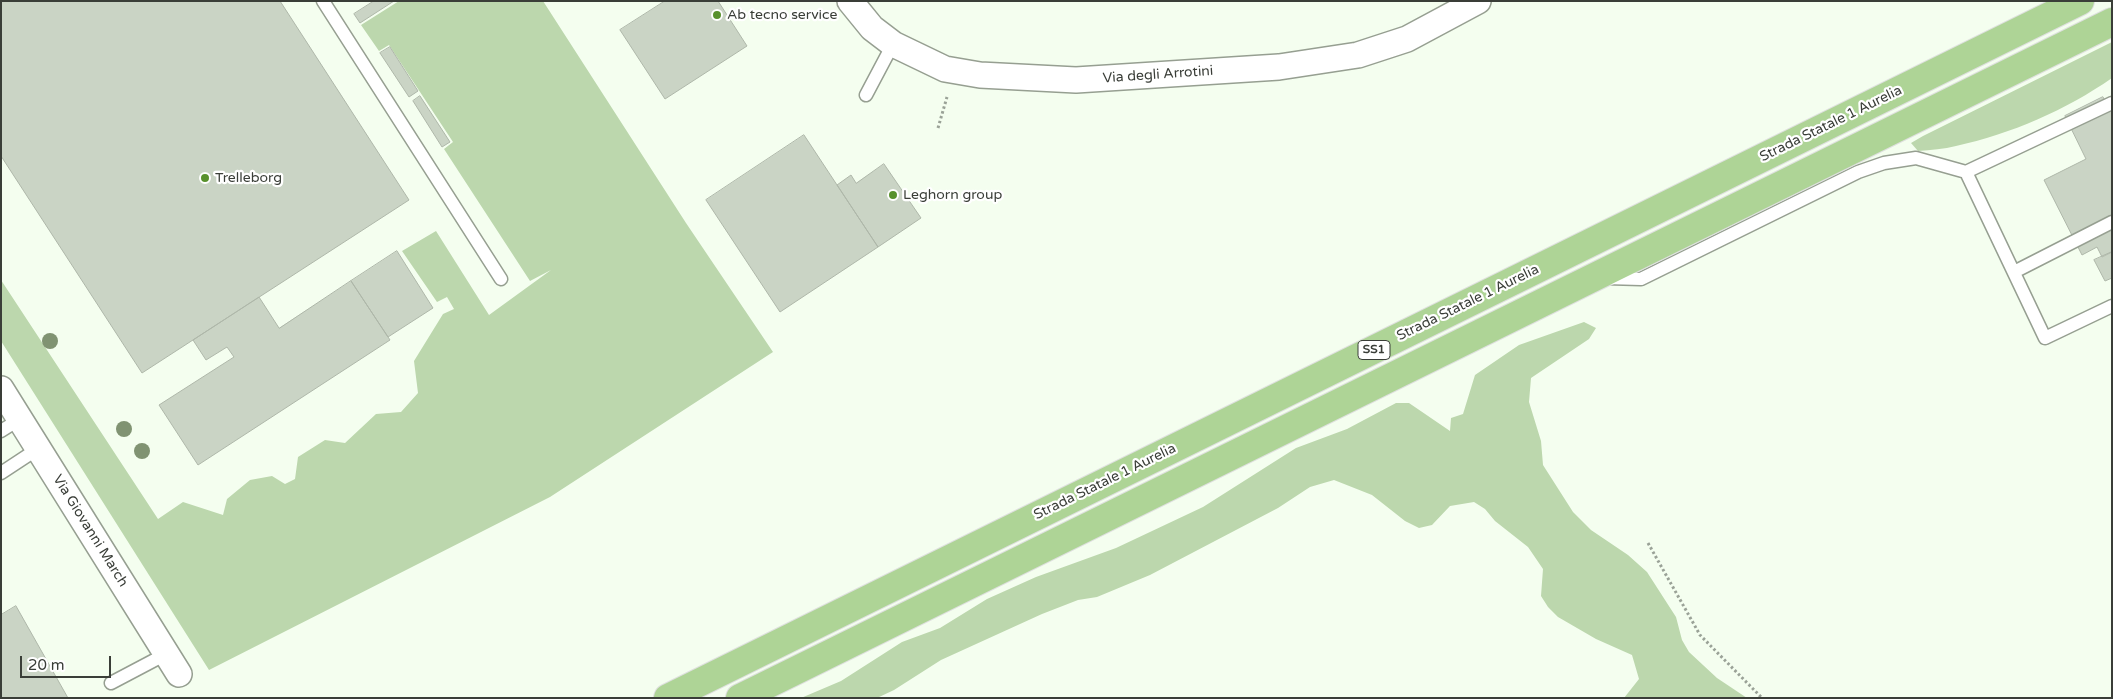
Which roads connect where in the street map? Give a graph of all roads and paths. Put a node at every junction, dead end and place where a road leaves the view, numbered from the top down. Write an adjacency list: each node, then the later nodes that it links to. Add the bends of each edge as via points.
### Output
1 (323, 1): 13 (lane)
2 (850, 1): 6 (street, Via degli Arrotini, via 872,28)
3 (1478, 1): 6 (street, Via degli Arrotini, via 1399,42 1358,55 1279,67 1076,80 980,75 945,69)
4 (2080, 1): 22 (highway, Strada Statale 1 Aurelia / SS1)
5 (2112, 22): 12 (highway, SS1)
6 (893, 44): 7 (lane)
7 (866, 95)
8 (2112, 103): 9 (lane)
9 (1966, 172): 11 (lane); 12 (lane, via 1916,158 1884,163 1858,172 1641,279)
10 (2112, 222): 11 (lane)
11 (2014, 272): 14 (lane, via 2045,338)
12 (1592, 278): 23 (highway, SS1)
13 (501, 279)
14 (2112, 306)
15 (1, 388): 16 (street, Via Giovanni March)
16 (11, 425): 17 (street, Via Giovanni March)
17 (38, 448): 18 (lane); 20 (street, Via Giovanni March)
18 (1, 473)
19 (1648, 543): 24 (path, via 1700,635)
20 (173, 664): 21 (lane)
21 (111, 683)
22 (668, 698)
23 (740, 698)
24 (1762, 698)

